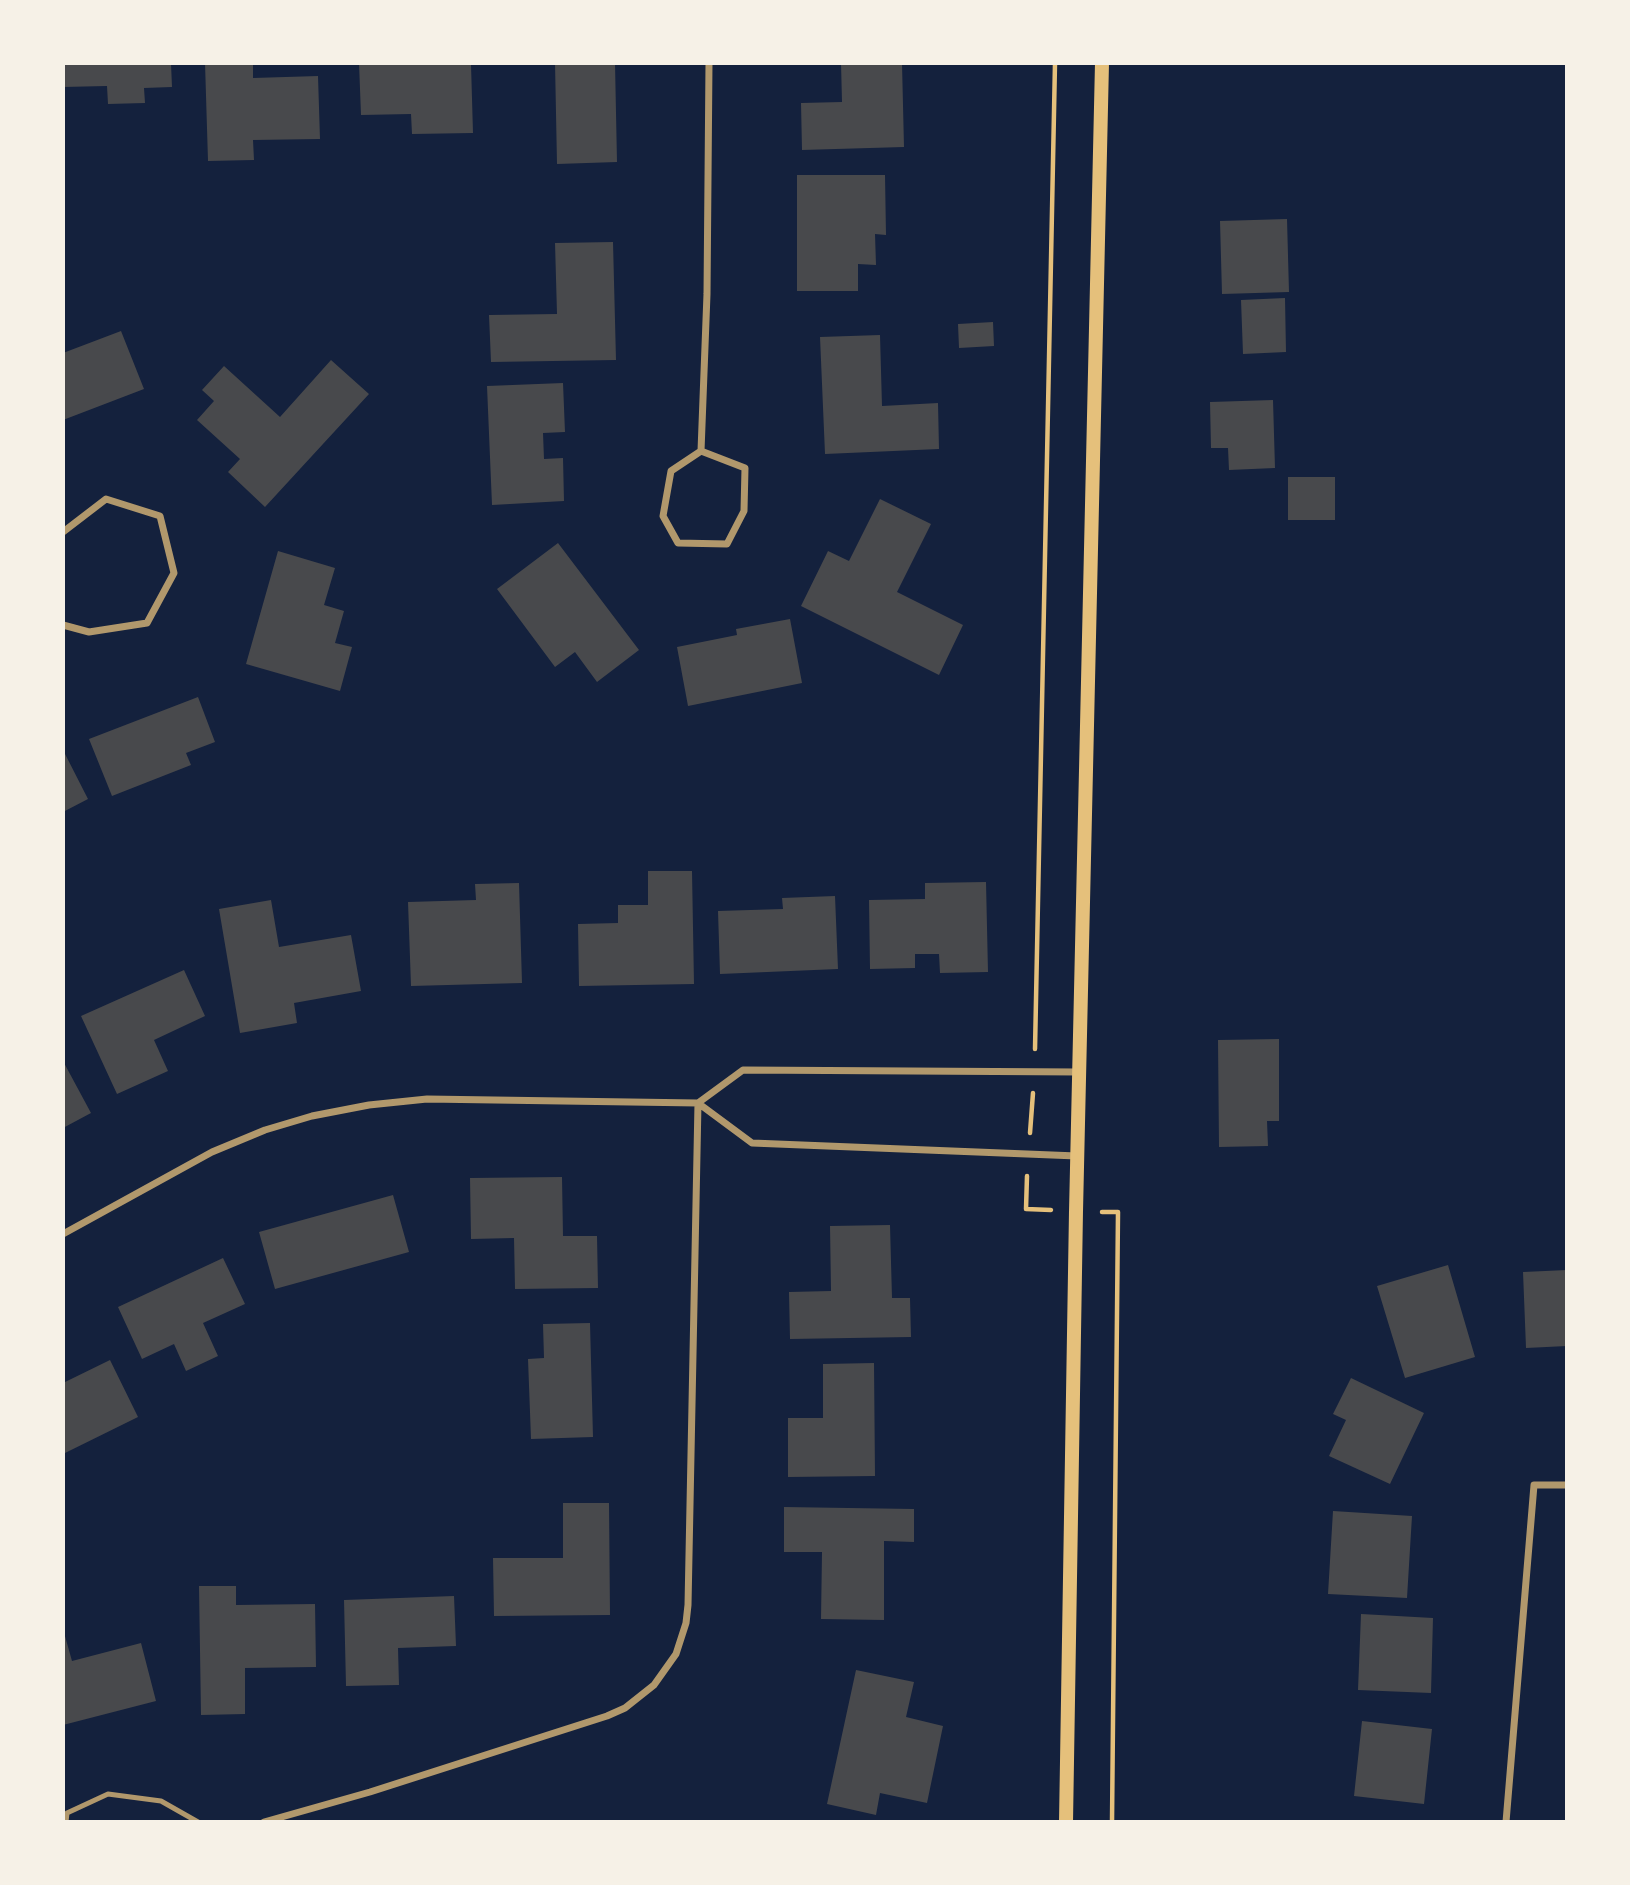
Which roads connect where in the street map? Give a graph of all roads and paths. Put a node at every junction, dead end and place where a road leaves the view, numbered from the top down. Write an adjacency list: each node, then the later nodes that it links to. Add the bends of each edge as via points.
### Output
1 (709, 63): 4 (street)
2 (1055, 63): 7 (path)
3 (1102, 63): 8 (main road)
4 (701, 451): 4 (street, via 745,468 744,511 727,544 678,543 663,516 671,471)
5 (63, 533): 6 (street, via 106,499 160,516 174,573 147,623 89,632)
6 (63, 625)
7 (1034, 1072): 8 (street); 9 (street, via 743,1070); 10 (path)
8 (1079, 1072): 11 (main road)
9 (698, 1103): 10 (street, via 752,1143); 14 (street, via 427,1099 312,1116 212,1152); 18 (street, via 688,1605 676,1654 654,1685 607,1716)
10 (1029, 1154): 11 (street); 12 (path, via 1026,1209)
11 (1077, 1156): 19 (main road)
12 (1049, 1210)
13 (1097, 1211): 20 (path, via 1118,1212)
14 (63, 1234)
15 (1567, 1485): 21 (street, via 1534,1485)
16 (66, 1822): 17 (lane, via 67,1813 108,1794 161,1801)
17 (198, 1822)
18 (264, 1822)
19 (1066, 1822)
20 (1112, 1822)
21 (1506, 1822)

